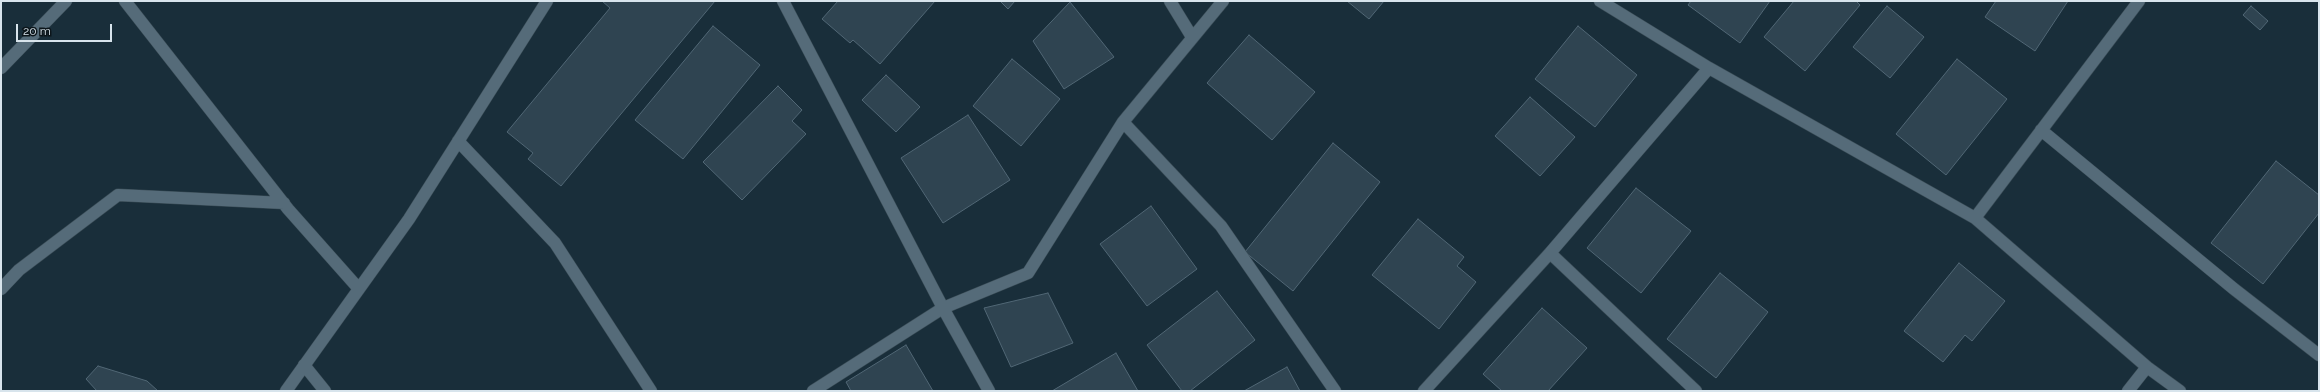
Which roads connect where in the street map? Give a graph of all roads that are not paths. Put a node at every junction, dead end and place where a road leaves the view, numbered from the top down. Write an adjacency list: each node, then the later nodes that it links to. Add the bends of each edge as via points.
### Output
1 (66, 1): 10 (street)
2 (125, 1): 15 (street)
3 (547, 1): 14 (street)
4 (783, 1): 20 (street)
5 (1170, 1): 9 (street)
6 (1223, 1): 9 (street)
7 (1600, 1): 11 (street)
8 (2139, 1): 13 (street)
9 (1192, 37): 12 (street)
10 (1, 68)
11 (1709, 68): 16 (street); 17 (street)
12 (1123, 122): 20 (street, via 1028,273); 29 (street, via 1221,226)
13 (2041, 130): 16 (street); 21 (street, via 2234,289)
14 (458, 141): 19 (street, via 409,219); 26 (street, via 555,243)
15 (284, 203): 18 (street, via 118,195 19,270); 19 (street)
16 (1975, 218): 23 (street)
17 (1550, 254): 30 (street); 31 (street)
18 (1, 289)
19 (359, 289): 22 (street)
20 (943, 308): 27 (street); 28 (street)
21 (2319, 355)
22 (304, 365): 24 (street); 25 (street)
23 (2147, 367): 32 (street); 33 (street)
24 (286, 391)
25 (325, 391)
26 (651, 391)
27 (813, 391)
28 (989, 391)
29 (1335, 391)
30 (1424, 391)
31 (1696, 391)
32 (2128, 391)
33 (2180, 391)

